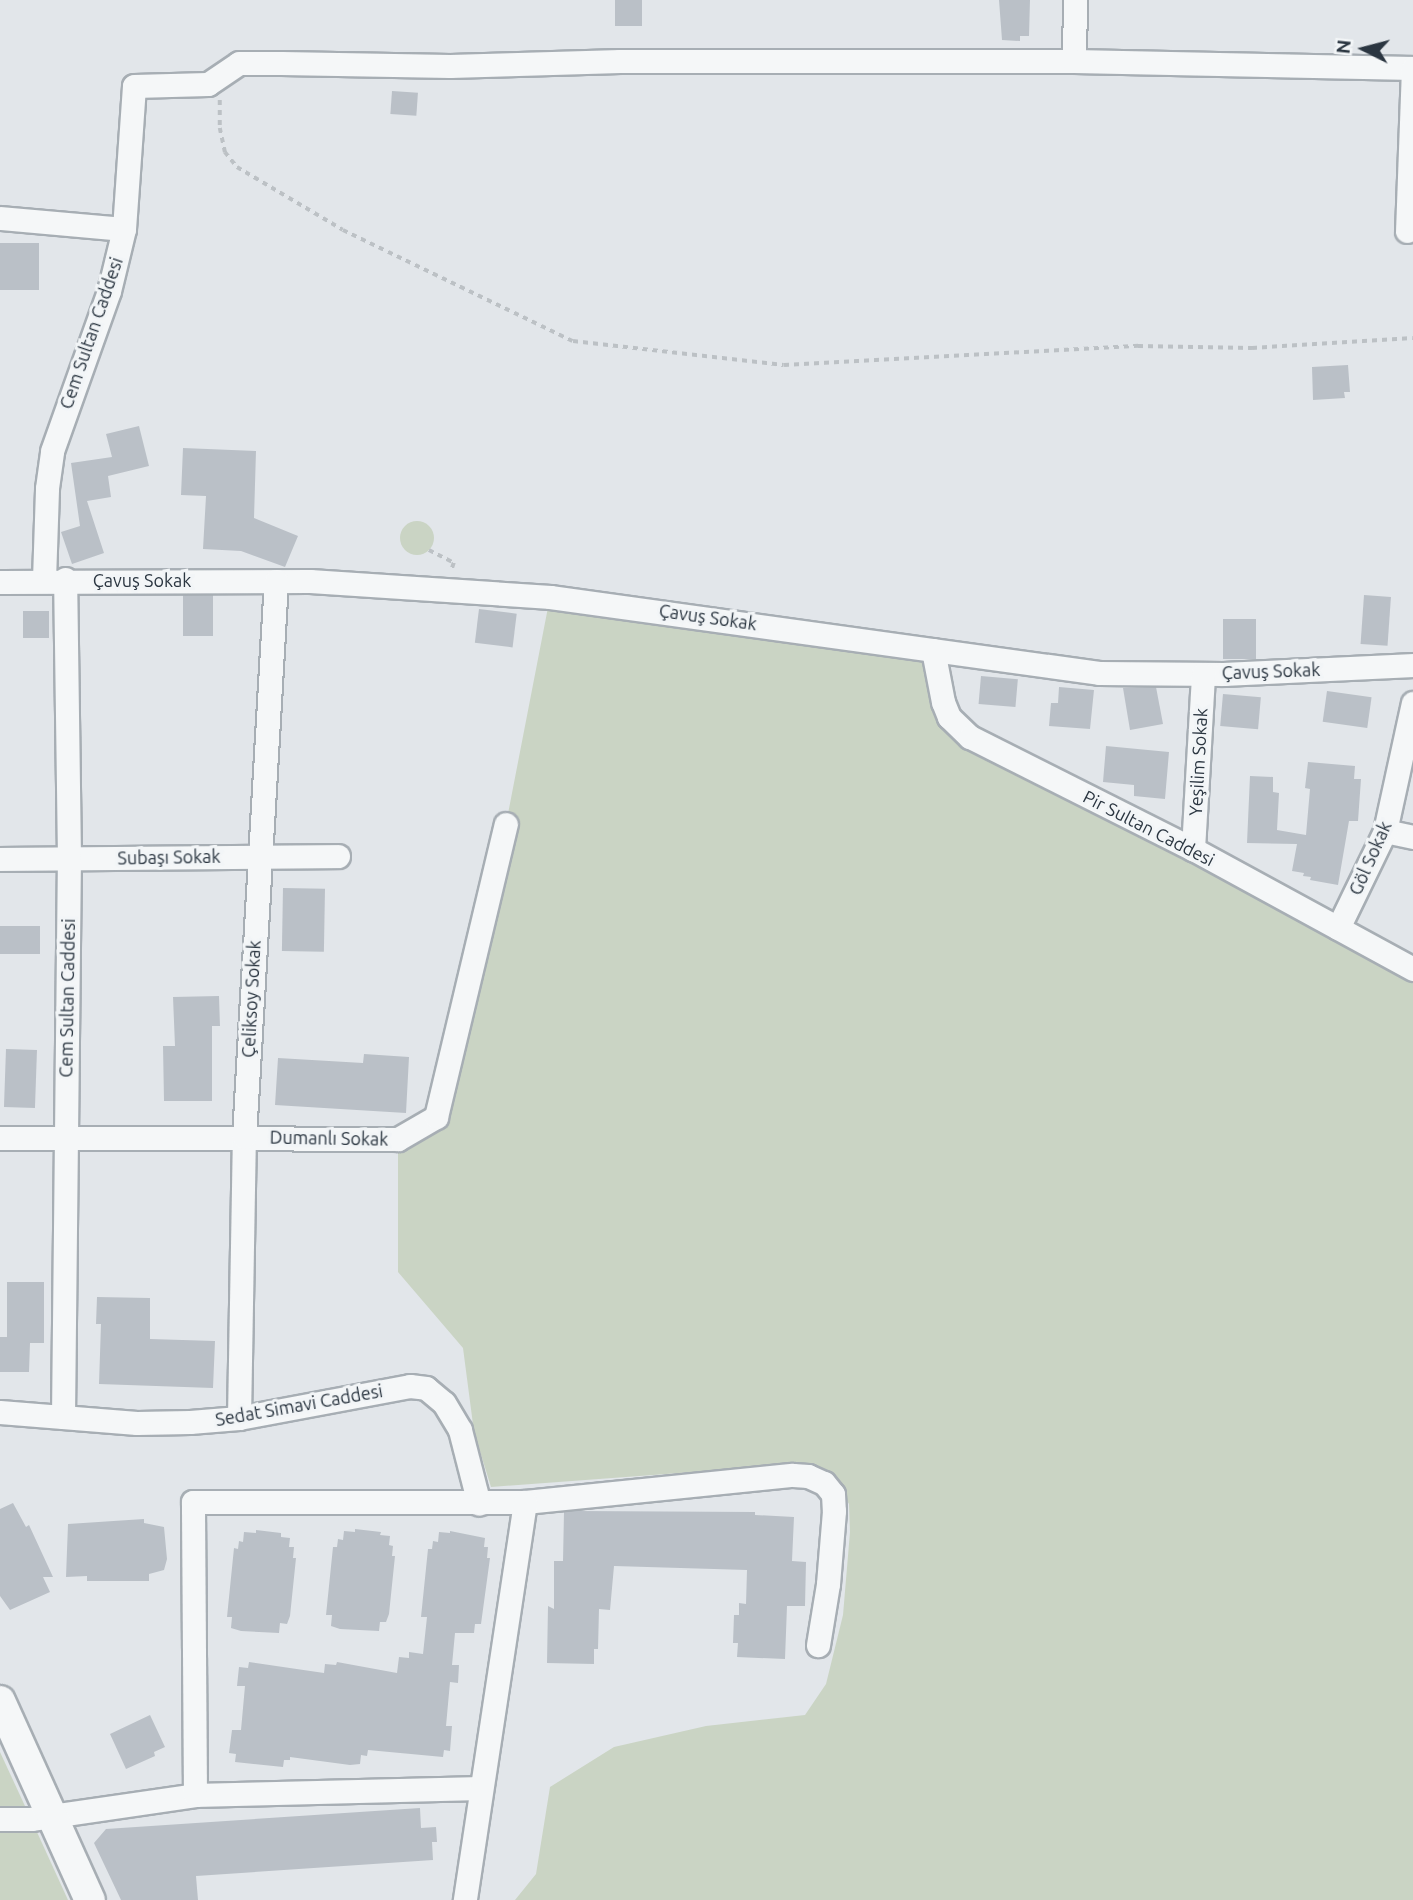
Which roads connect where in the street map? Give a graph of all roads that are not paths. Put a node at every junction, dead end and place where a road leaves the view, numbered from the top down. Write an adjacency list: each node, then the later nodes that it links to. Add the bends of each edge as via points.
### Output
1 (1075, 0): 2 (street)
2 (1074, 61): 4 (street, Cem Sultan Caddesi, via 620,61 450,66 239,63 208,84 134,86); 5 (street, via 1413,68)
3 (0, 218): 4 (street)
4 (124, 229): 6 (street, Cem Sultan Caddesi, via 108,291 52,451 47,488)
5 (1406, 231)
6 (55, 580): 7 (street, Çavuş Sokak); 8 (street, Çavuş Sokak); 19 (street, Cem Sultan Caddesi)
7 (276, 581): 9 (street, Çavuş Sokak, via 550,597); 17 (street, Çeliksoy Sokak)
8 (0, 582)
9 (933, 650): 11 (street, Çavuş Sokak, via 1098,673); 16 (street, Pir Sultan Caddesi, via 946,709 970,737)
10 (1413, 665): 11 (street, Çavuş Sokak)
11 (1203, 674): 16 (street, Yeşilim Sokak)
12 (1413, 703): 14 (street, Göl Sokak)
13 (506, 824): 23 (street, Dumanlı Sokak, via 436,1116 398,1139)
14 (1385, 831): 15 (street); 21 (street, Göl Sokak)
15 (1413, 837)
16 (1193, 849): 21 (street, Pir Sultan Caddesi)
17 (259, 856): 18 (street, Subaşı Sokak); 19 (street, Subaşı Sokak); 23 (street, Çeliksoy Sokak)
18 (338, 856)
19 (69, 858): 20 (street, Subaşı Sokak); 25 (street, Cem Sultan Caddesi)
20 (0, 859)
21 (1338, 928): 22 (street, Pir Sultan Caddesi)
22 (1413, 969)
23 (244, 1137): 25 (street, Dumanlı Sokak); 28 (street, Çeliksoy Sokak)
24 (0, 1138): 25 (street, Dumanlı Sokak)
25 (65, 1138): 27 (street, Cem Sultan Caddesi)
26 (0, 1412): 27 (street, Sedat Simavi Caddesi)
27 (63, 1417): 28 (street, Sedat Simavi Caddesi, via 162,1423)
28 (239, 1418): 30 (street, Sedat Simavi Caddesi, via 410,1386 426,1388 444,1403 460,1430)
29 (525, 1502): 30 (street); 31 (street, via 793,1475 824,1483 833,1494 834,1511); 33 (street)
30 (479, 1504): 34 (street, via 193,1502)
31 (818, 1645)
32 (0, 1700): 35 (street)
33 (480, 1788): 34 (street); 38 (street)
34 (195, 1794): 35 (street)
35 (52, 1814): 36 (street); 37 (street)
36 (0, 1819)
37 (90, 1900)
38 (465, 1900)

